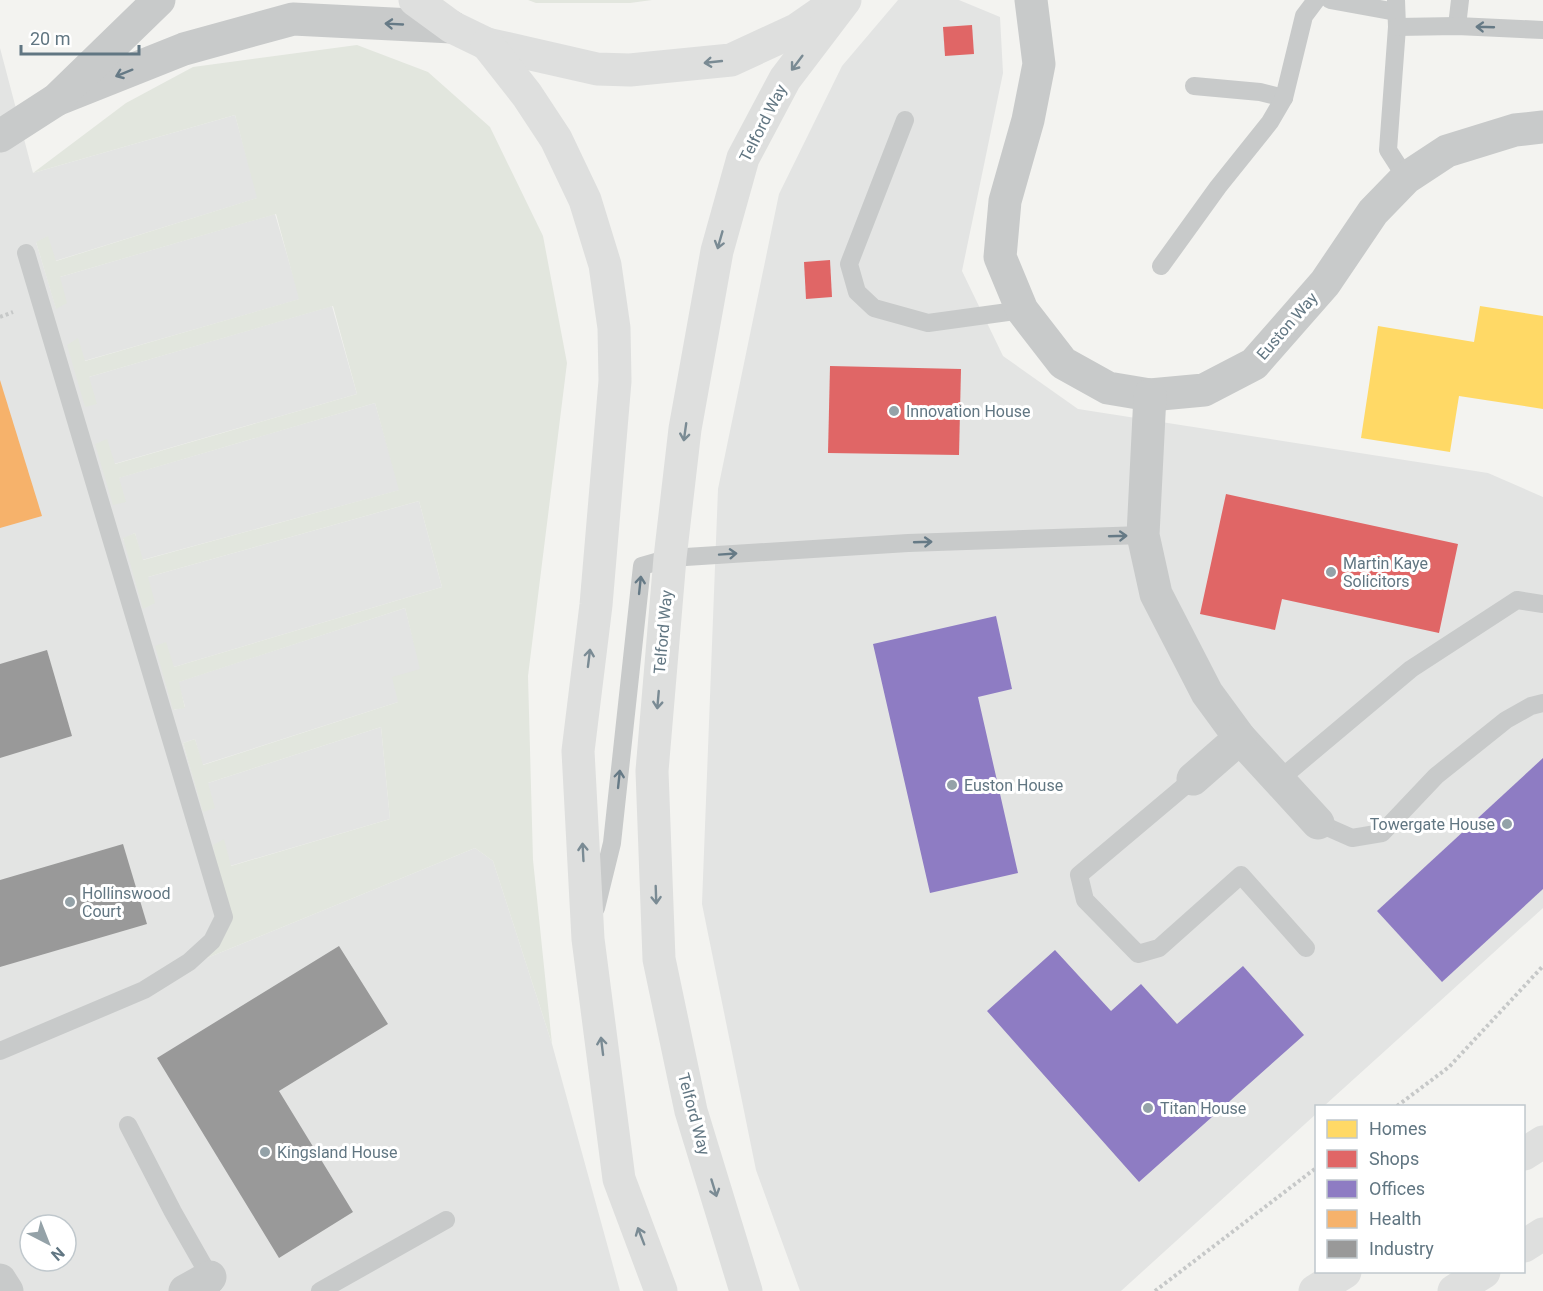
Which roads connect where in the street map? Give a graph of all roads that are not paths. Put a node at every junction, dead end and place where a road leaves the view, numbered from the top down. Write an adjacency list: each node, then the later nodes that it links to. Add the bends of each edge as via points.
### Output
1 (159, 0): 16 (street)
2 (415, 0): 11 (main road)
3 (839, 0): 13 (main road, one-way to 13, via 796,30 731,60 630,70 597,69)
4 (845, 0): 26 (main road, Telford Way, one-way to 26, via 784,79 743,158 717,251 685,429)
5 (1316, 0): 15 (lane, via 1304,16)
6 (1330, 0): 9 (lane)
7 (1460, 0): 10 (lane)
8 (1028, 4): 23 (street, Euston Way, via 1039,64 1005,201 1000,257)
9 (1396, 13): 10 (lane); 20 (lane, via 1388,150)
10 (1457, 26): 12 (lane, one-way to 10)
11 (452, 27): 13 (main road); 16 (street, one-way to 16, via 293,19 184,49)
12 (1543, 30)
13 (487, 44): 33 (main road, one-way to 13, via 578,751 596,605 615,381 614,328 605,265 585,200 556,139)
14 (1194, 86): 15 (lane)
15 (1284, 98): 22 (lane)
16 (56, 100): 19 (street)
17 (905, 120): 23 (lane, via 849,264 857,292 874,308 928,323)
18 (1543, 127): 20 (street, Euston Way, via 1515,130 1447,151)
19 (0, 136)
20 (1406, 177): 24 (street, Euston Way, via 1373,212 1325,283 1254,364 1204,390)
21 (26, 253): 35 (lane, via 224,917 212,941 189,962 144,990)
22 (1161, 266)
23 (1022, 310): 24 (street, Euston Way, via 1063,363 1108,388)
24 (1150, 395): 25 (street)
25 (1143, 535): 26 (lane, one-way to 25, via 908,543); 29 (street, via 1156,594 1207,693)
26 (670, 558): 33 (lane, one-way to 26, via 612,843 642,566); 49 (main road, Telford Way, one-way to 49, via 651,771 659,959 691,1111)
27 (1543, 604): 31 (lane, via 1517,600 1411,669)
28 (1543, 703): 32 (lane, via 1506,720 1437,776 1382,832 1352,838)
29 (1240, 738): 30 (street); 31 (street)
30 (1192, 778): 34 (lane, via 1079,876 1084,900 1138,954 1159,948 1241,875)
31 (1280, 779): 32 (street)
32 (1318, 823)
33 (588, 939): 48 (main road, one-way to 33, via 619,1179)
34 (1306, 948)
35 (0, 1051)
36 (128, 1125): 45 (lane)
37 (1543, 1142): 38 (main road)
38 (1525, 1153)
39 (446, 1220): 47 (lane)
40 (1543, 1234): 41 (main road)
41 (1525, 1245)
42 (1343, 1273): 50 (main road)
43 (1482, 1273): 51 (main road)
44 (0, 1280): 46 (street)
45 (204, 1286)
46 (7, 1291)
47 (320, 1291)
48 (661, 1291)
49 (746, 1291)
50 (1315, 1291)
51 (1454, 1291)

